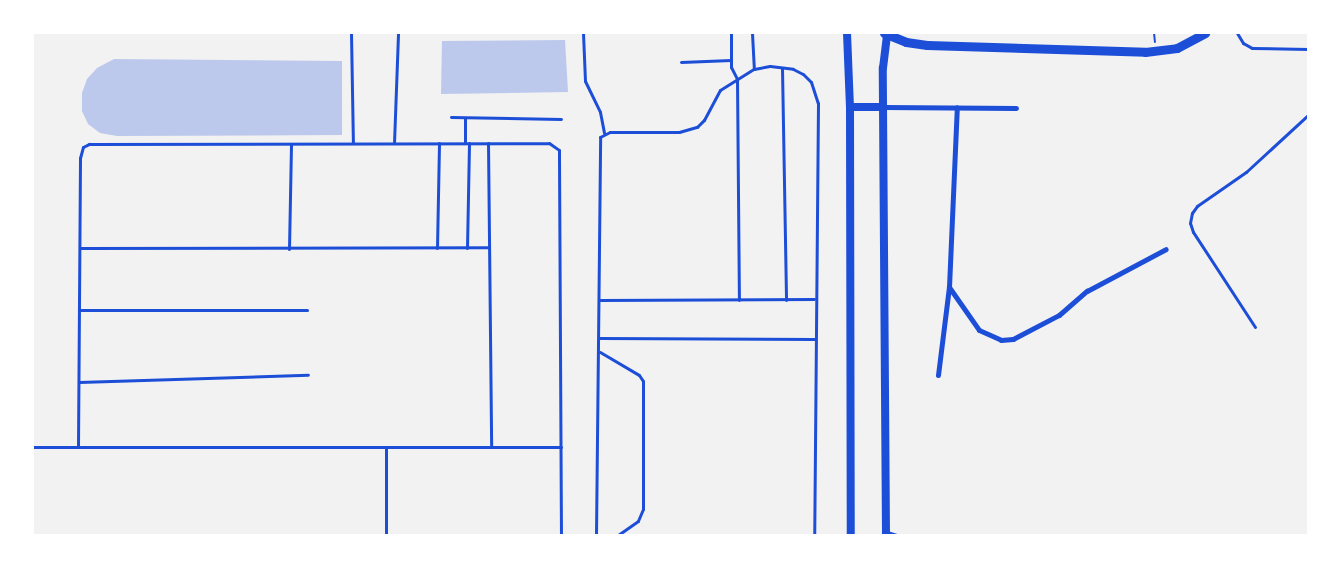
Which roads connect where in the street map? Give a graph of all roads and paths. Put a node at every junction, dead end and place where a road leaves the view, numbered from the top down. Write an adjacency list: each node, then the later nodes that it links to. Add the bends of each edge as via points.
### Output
1 (351, 33): 25 (lane)
2 (398, 33): 26 (lane)
3 (584, 33): 24 (lane, via 585,81 600,112)
4 (731, 33): 11 (lane)
5 (752, 33): 14 (lane)
6 (847, 33): 16 (main road)
7 (1205, 33): 9 (main road, via 1177,48 1145,52 927,45)
8 (1237, 33): 10 (lane, via 1252,48)
9 (886, 34): 17 (main road)
10 (1308, 49)
11 (731, 60): 12 (lane); 15 (lane)
12 (681, 62)
13 (782, 67): 14 (lane); 38 (lane, via 804,74 816,92); 41 (lane)
14 (754, 69): 15 (lane)
15 (737, 79): 24 (lane, via 720,90 697,128 679,132); 40 (lane)
16 (850, 107): 17 (main road); 62 (main road)
17 (884, 107): 18 (street); 56 (main road)
18 (957, 107): 19 (street); 37 (street)
19 (1016, 108)
20 (1308, 115): 44 (lane, via 1246,172 1192,213 1193,232)
21 (451, 117): 22 (lane)
22 (465, 118): 23 (lane); 28 (lane)
23 (561, 119)
24 (604, 133): 39 (lane, via 599,142)
25 (353, 143): 26 (lane); 30 (lane)
26 (394, 143): 27 (lane)
27 (438, 143): 28 (lane); 32 (lane)
28 (467, 143): 29 (lane); 33 (lane)
29 (488, 143): 34 (lane); 55 (lane, via 549,143 559,150)
30 (291, 144): 31 (lane, via 89,144 83,147 80,158); 35 (lane)
31 (81, 248): 35 (lane); 42 (lane)
32 (437, 248): 33 (lane); 35 (lane)
33 (467, 248): 34 (lane)
34 (489, 248): 54 (lane)
35 (289, 249)
36 (1166, 249): 37 (street, via 1087,291 1059,315 1013,339 1001,340 979,330)
37 (949, 287): 49 (street)
38 (814, 299): 41 (lane); 46 (lane)
39 (600, 300): 40 (lane); 45 (lane)
40 (739, 300): 41 (lane)
41 (786, 300)
42 (80, 310): 43 (lane); 50 (lane)
43 (307, 310)
44 (1255, 327)
45 (600, 338): 46 (lane); 47 (lane)
46 (814, 339): 61 (lane)
47 (600, 352): 59 (lane); 60 (lane, via 643,381 643,509 638,521)
48 (308, 375): 50 (lane)
49 (938, 375)
50 (79, 382): 52 (lane)
51 (33, 447): 52 (lane)
52 (78, 447): 53 (lane)
53 (386, 447): 54 (lane); 57 (lane)
54 (491, 447): 55 (lane)
55 (561, 447): 58 (lane)
56 (886, 534): 63 (lane)
57 (386, 535)
58 (561, 535)
59 (596, 535)
60 (618, 535)
61 (814, 535)
62 (851, 535)
63 (897, 535)

